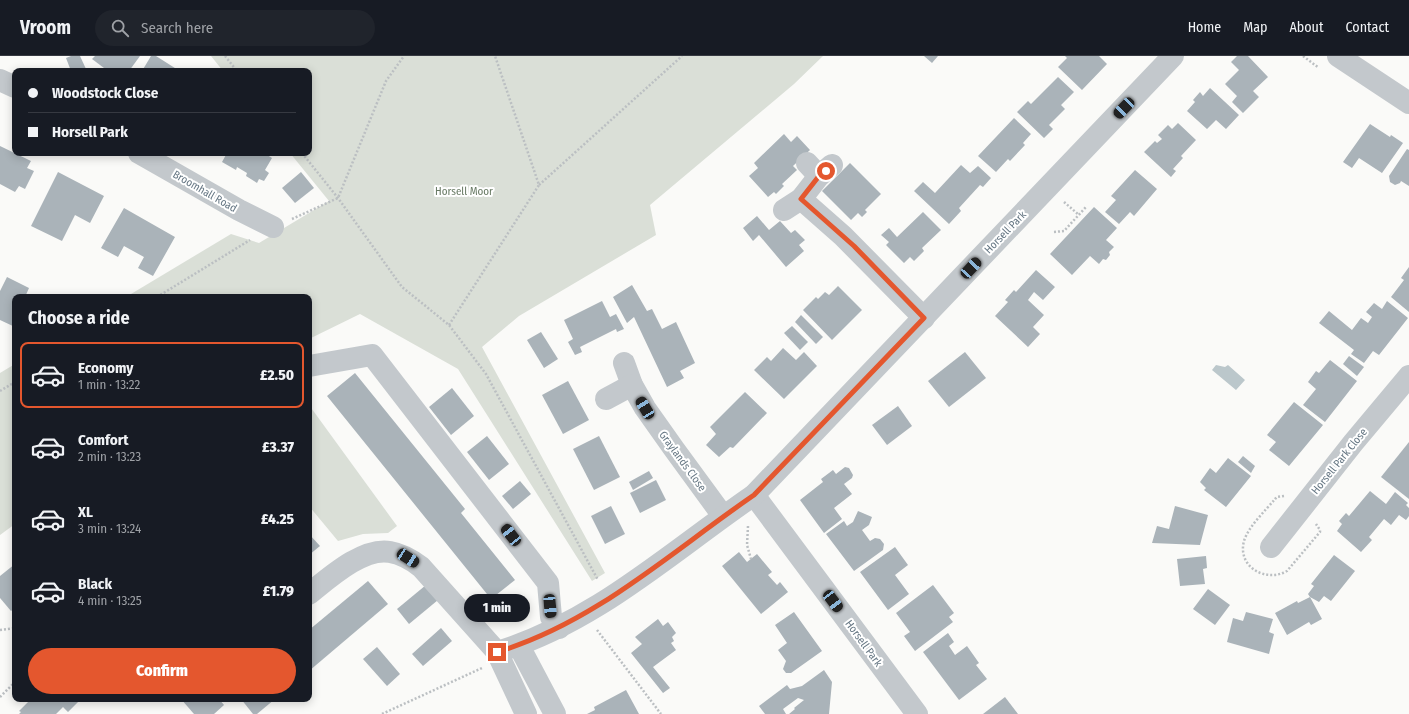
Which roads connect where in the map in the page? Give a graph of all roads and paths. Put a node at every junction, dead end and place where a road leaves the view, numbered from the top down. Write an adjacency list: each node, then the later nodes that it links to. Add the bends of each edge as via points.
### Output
1 (225, 56): 7 (path)
2 (404, 56): 15 (path, via 386,81)
3 (495, 56): 14 (path)
4 (682, 56): 14 (path)
5 (1173, 56): 20 (street, Horsell Park)
6 (1338, 56): 10 (street)
7 (235, 68)
8 (0, 80): 9 (street)
9 (12, 86)
10 (1409, 104)
11 (144, 156): 17 (street, Broomhall Road)
12 (304, 156): 15 (path)
13 (819, 168): 20 (street, via 792,205 854,246)
14 (539, 185): 21 (path)
15 (338, 198): 17 (path); 21 (path, via 402,287)
16 (1086, 207): 18 (path, via 1064,231)
17 (272, 227): 19 (path)
18 (1054, 232)
19 (161, 294)
20 (924, 318): 29 (street, Horsell Park)
21 (449, 325): 33 (path, via 486,374)
22 (624, 363): 26 (street, Graylands Close)
23 (312, 365): 36 (street, via 372,355 548,583 551,617)
24 (1409, 376): 31 (street, Horsell Park Close)
25 (12, 384): 27 (path)
26 (632, 385): 28 (street); 30 (street, Graylands Close, via 645,408)
27 (0, 391)
28 (606, 399)
29 (754, 495): 30 (street, Horsell Park); 46 (street, Horsell Park)
30 (723, 516): 33 (street, Horsell Park, via 643,576)
31 (1271, 547)
32 (312, 592): 39 (street, via 352,562 379,552 391,552 408,558 421,567)
33 (608, 598): 34 (street, Horsell Park)
34 (585, 613): 36 (street, Horsell Park); 45 (path)
35 (12, 628): 37 (path)
36 (558, 628): 38 (street, Horsell Park)
37 (0, 630)
38 (519, 646): 39 (street, Horsell Park); 44 (street)
39 (499, 655): 42 (path); 43 (street)
40 (12, 685): 41 (path)
41 (0, 697)
42 (382, 714)
43 (526, 714)
44 (554, 714)
45 (661, 714)
46 (917, 714)

